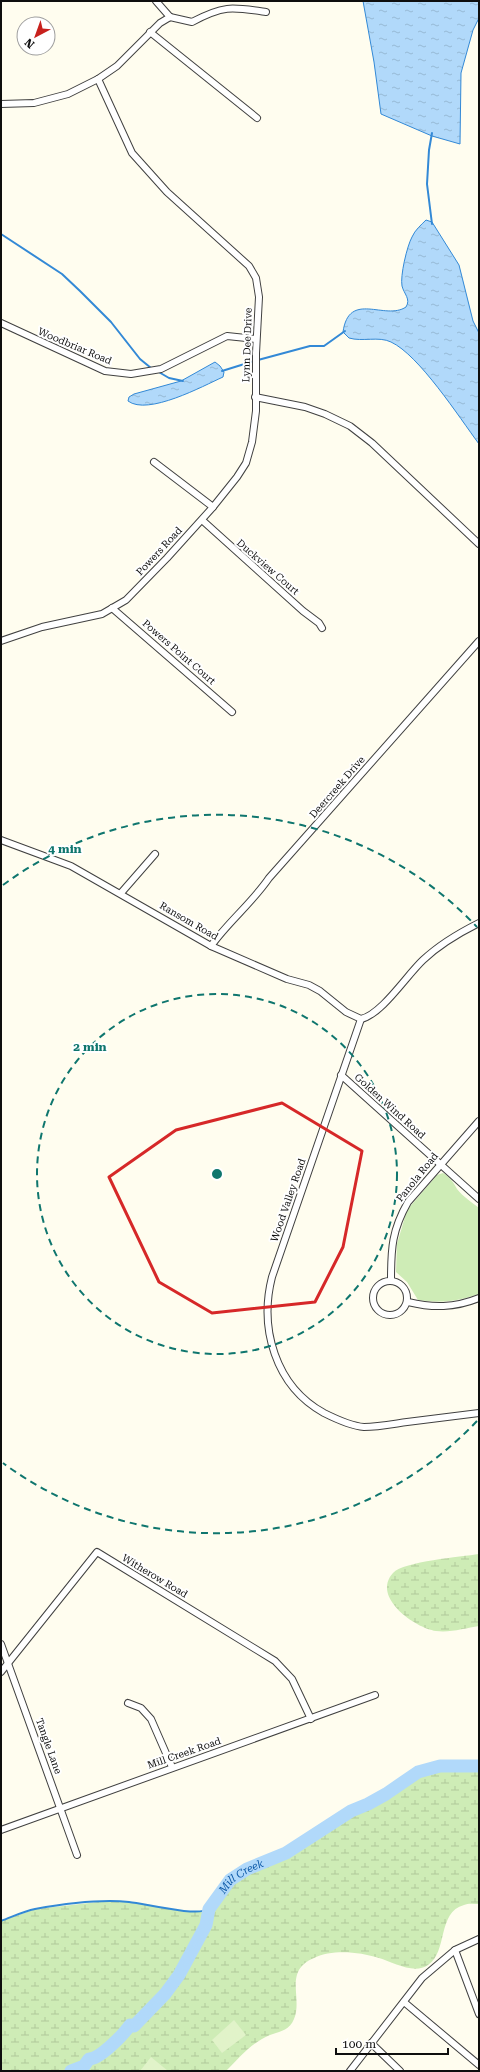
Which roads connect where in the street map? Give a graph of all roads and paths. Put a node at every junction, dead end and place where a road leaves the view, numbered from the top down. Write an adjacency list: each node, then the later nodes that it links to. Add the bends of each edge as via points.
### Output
1 (156, 1): 3 (street)
2 (266, 12): 3 (street, via 234,7 213,11 192,22)
3 (170, 17): 4 (street)
4 (150, 32): 5 (street, via 117,66); 7 (street)
5 (98, 79): 6 (street, via 68,94 34,103); 9 (street, Lynn Dee Drive, via 132,153 167,192 201,221 252,272 258,289)
6 (1, 104)
7 (257, 118)
8 (1, 323): 9 (street, Woodbriar Road, via 105,372 131,374 161,369 227,336)
9 (256, 339): 10 (street, Lynn Dee Drive)
10 (255, 397): 12 (street, Powers Road, via 255,424 246,463); 14 (street, Lynn Dee Drive, via 286,402 325,414 350,426 372,443)
11 (154, 462): 12 (street)
12 (214, 507): 13 (street, Powers Road)
13 (202, 520): 15 (street, Powers Road, via 147,580 126,600); 16 (street, Duckview Court)
14 (479, 544)
15 (112, 608): 17 (street, Powers Road, via 102,614 42,627); 19 (street, Powers Point Court)
16 (322, 628)
17 (1, 641)
18 (479, 641): 24 (street, Deercreek Drive)
19 (232, 712)
20 (1, 840): 22 (street, Ransom Road, via 71,866)
21 (155, 854): 22 (street)
22 (121, 893): 24 (street, Ransom Road)
23 (479, 923): 25 (street, via 432,952 405,978 378,1010)
24 (211, 946): 25 (street, Ransom Road, via 287,979 309,985 346,1012)
25 (363, 1018): 26 (street, Wood Valley Road)
26 (341, 1075): 28 (street, Golden Wind Road); 33 (street, Wood Valley Road, via 268,1295 267,1317 272,1351 280,1368 304,1399 336,1419 364,1427)
27 (479, 1121): 28 (street, Panola Road)
28 (440, 1164): 29 (street, Golden Wind Road); 30 (street, Panola Road, via 408,1202 394,1230)
29 (479, 1199)
30 (391, 1280): 32 (street, via 404,1287 408,1294); 32 (street, via 383,1282 375,1290 373,1301 377,1308 386,1315 394,1315 404,1309)
31 (479, 1298): 32 (street, via 466,1303 429,1307)
32 (408, 1302)
33 (479, 1413)
34 (1, 1644): 35 (street, Tangle Lane)
35 (9, 1664): 36 (street, Witherow Road); 39 (street, Witherow Road, via 97,1552 275,1661 292,1679); 41 (street, Tangle Lane)
36 (1, 1672)
37 (375, 1695): 39 (street, Mill Creek Road)
38 (128, 1703): 40 (street, via 141,1708 151,1719)
39 (311, 1719): 40 (street, Mill Creek Road)
40 (172, 1767): 41 (street, Mill Creek Road)
41 (61, 1808): 42 (street, Mill Creek Road); 43 (street, Tangle Lane)
42 (1, 1830)
43 (77, 1855)
44 (479, 1939): 45 (street)
45 (455, 1950): 46 (street, via 422,1978); 47 (street)
46 (404, 2002): 48 (street); 49 (street)
47 (479, 2014)
48 (371, 2043): 50 (street); 51 (street)
49 (479, 2065)
50 (350, 2071)
51 (400, 2071)

